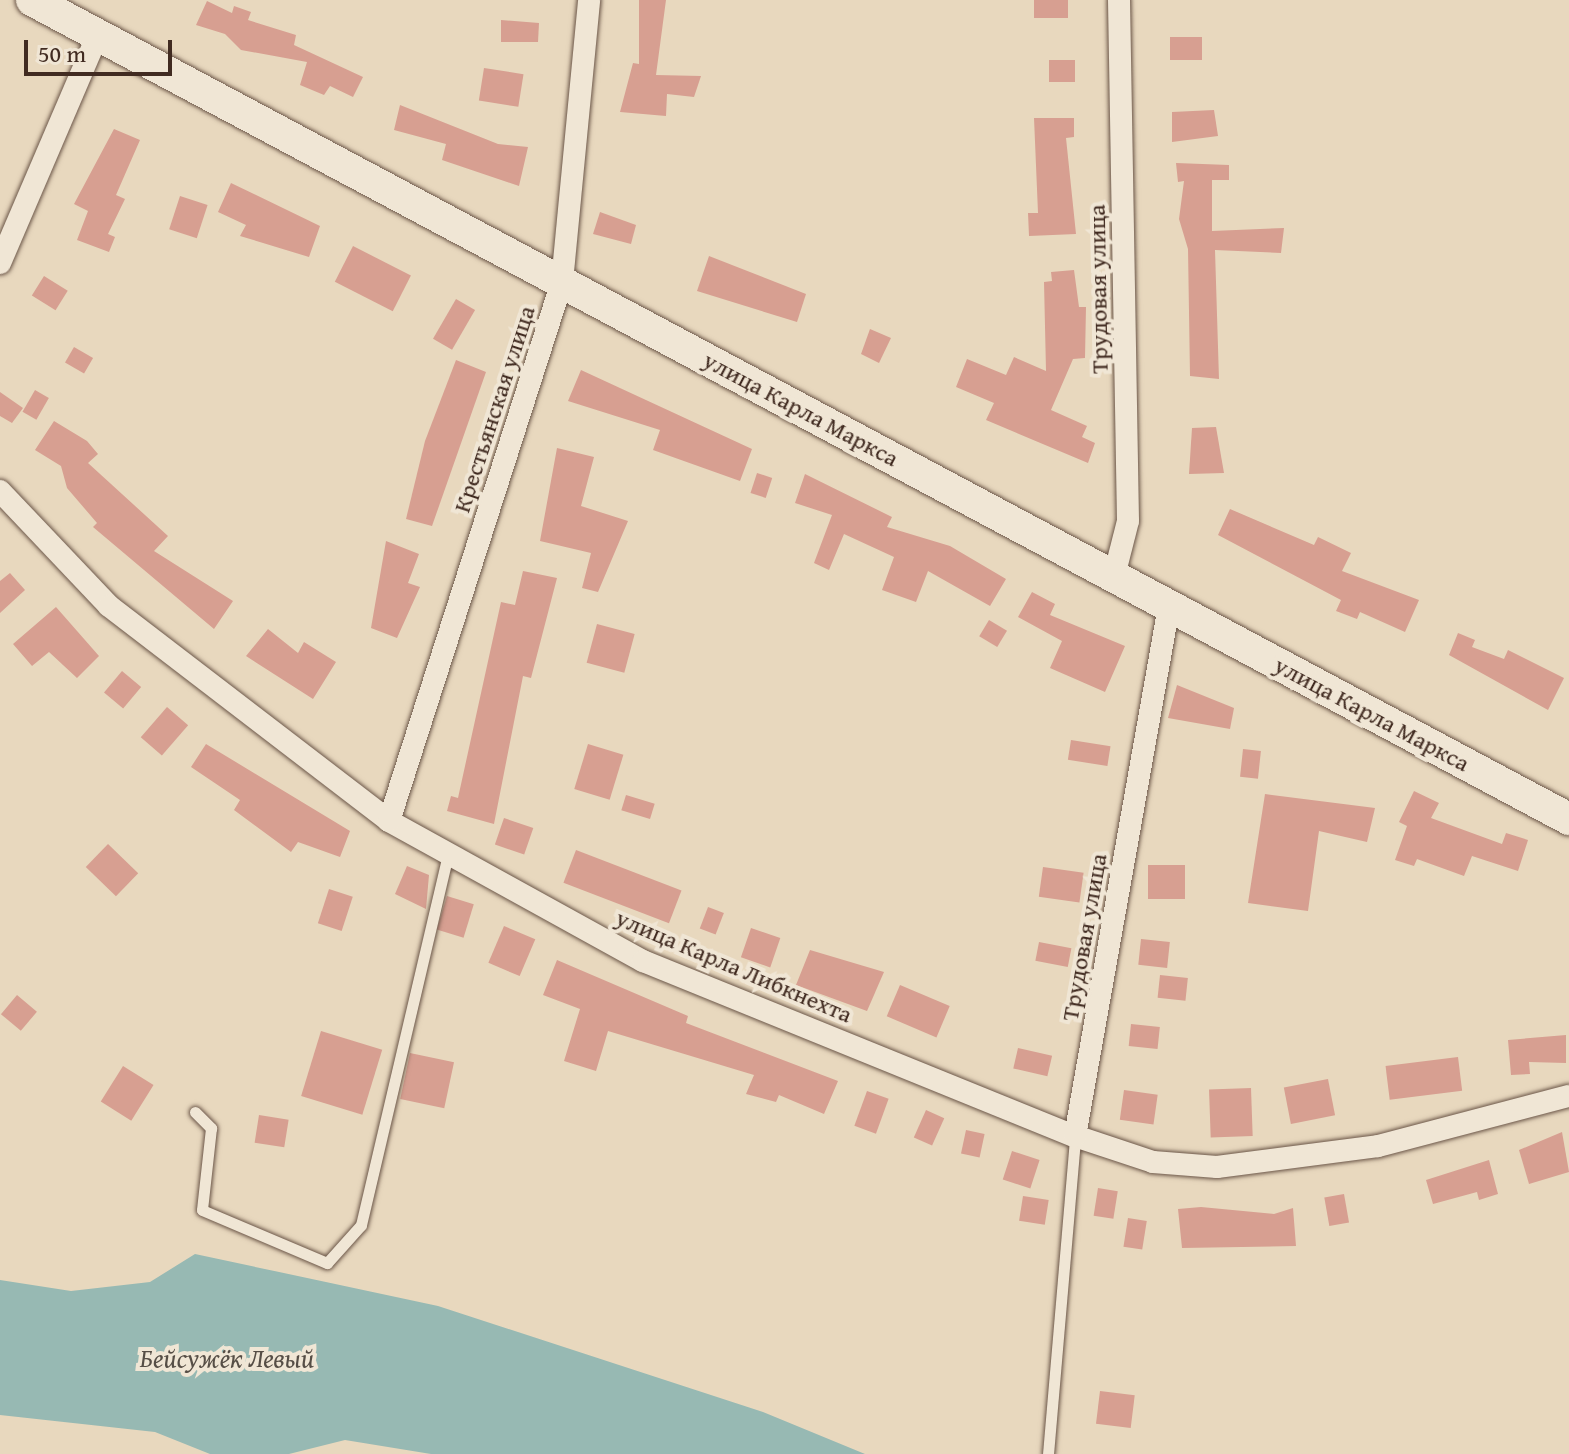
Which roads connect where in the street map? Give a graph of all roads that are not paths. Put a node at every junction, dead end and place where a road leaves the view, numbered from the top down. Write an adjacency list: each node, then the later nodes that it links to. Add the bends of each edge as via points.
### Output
1 (589, 0): 6 (street, Крестьянская улица)
2 (1119, 0): 8 (street, Трудовая улица, via 1128,521)
3 (35, 1): 4 (main road, улица Карла Маркса)
4 (98, 34): 5 (street); 6 (main road, улица Карла Маркса)
5 (0, 263)
6 (562, 282): 8 (main road, улица Карла Маркса); 11 (street, Крестьянская улица)
7 (0, 491): 11 (street, улица Карла Либкнехта, via 109,606)
8 (1114, 576): 9 (main road, улица Карла Маркса)
9 (1169, 606): 10 (main road, улица Карла Маркса); 15 (street, Трудовая улица)
10 (1569, 819)
11 (389, 821): 12 (street, улица Карла Либкнехта)
12 (448, 854): 14 (lane, via 361,1225 327,1263 202,1210 211,1128); 15 (street, улица Карла Либкнехта, via 643,961)
13 (1569, 1096): 15 (street, улица Карла Либкнехта, via 1378,1146 1217,1167 1153,1162)
14 (195, 1112)
15 (1075, 1136): 16 (lane)
16 (1048, 1454)

